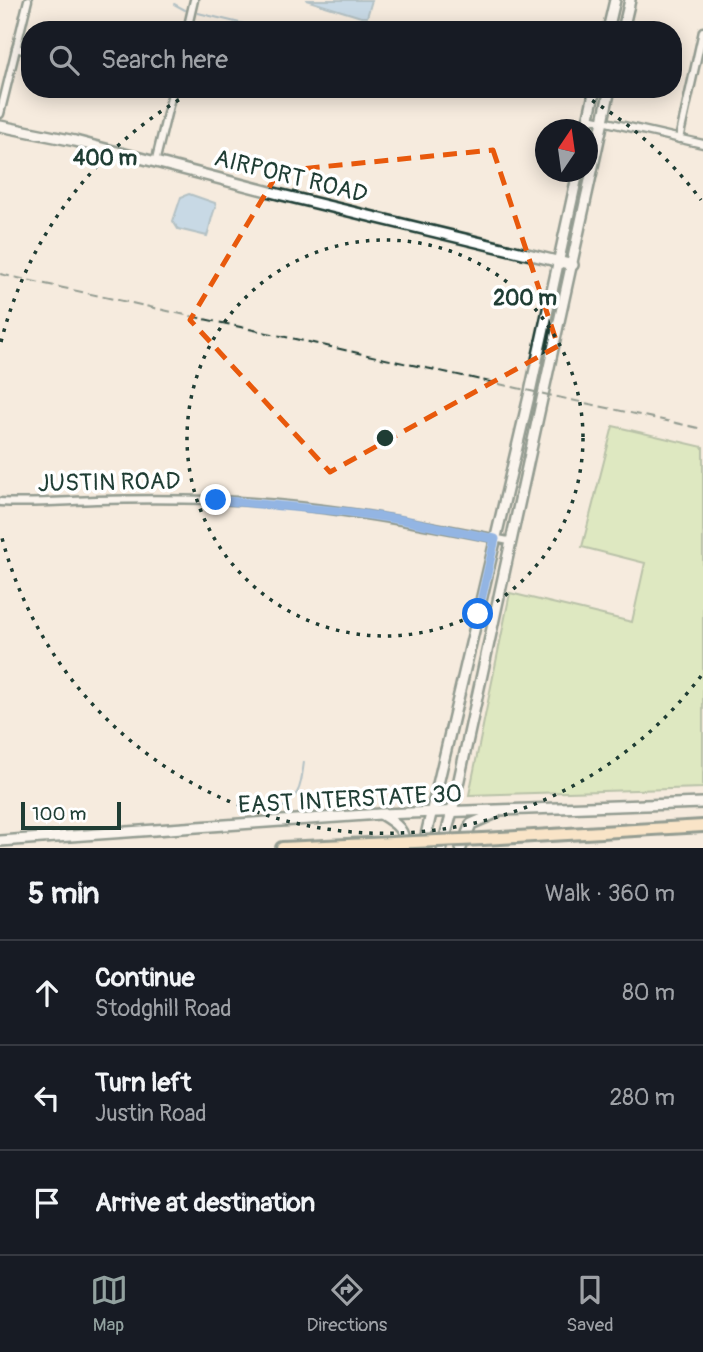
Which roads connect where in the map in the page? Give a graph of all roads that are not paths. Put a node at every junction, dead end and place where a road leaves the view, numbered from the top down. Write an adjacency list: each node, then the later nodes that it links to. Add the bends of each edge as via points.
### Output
1 (28, 0): 5 (street)
2 (194, 0): 6 (street)
3 (615, 0): 7 (main road)
4 (630, 0): 8 (main road)
5 (23, 21)
6 (189, 21)
7 (610, 21)
8 (625, 21)
9 (21, 28): 11 (street)
10 (703, 31): 13 (street)
11 (16, 48): 12 (street); 18 (street)
12 (21, 49)
13 (694, 68): 14 (street); 22 (street)
14 (703, 70)
15 (171, 98): 24 (street)
16 (592, 98): 19 (main road)
17 (608, 98): 20 (main road)
18 (0, 114)
19 (589, 118): 20 (street)
20 (603, 121): 22 (street); 27 (main road)
21 (0, 126): 24 (main road, AIRPORT ROAD)
22 (678, 139): 23 (street)
23 (703, 144)
24 (155, 163): 26 (main road, AIRPORT ROAD)
25 (576, 182): 26 (main road)
26 (558, 261): 27 (main road, AIRPORT ROAD); 29 (main road)
27 (573, 265): 30 (main road)
28 (0, 502): 29 (street, JUSTIN ROAD, via 216,500 403,520)
29 (495, 539): 30 (street, JUSTIN ROAD); 34 (main road)
30 (509, 541): 33 (main road)
31 (703, 803): 32 (main road, EAST INTERSTATE 30)
32 (504, 810): 33 (main road, EAST INTERSTATE 30); 42 (main road, via 471,824)
33 (452, 812): 34 (main road, EAST INTERSTATE 30); 41 (main road)
34 (431, 813): 35 (main road, EAST INTERSTATE 30); 40 (main road)
35 (380, 814): 37 (main road, EAST INTERSTATE 30); 39 (main road, via 402,830)
36 (703, 824): 38 (highway, bridge)
37 (0, 841)
38 (282, 848)
39 (405, 848)
40 (423, 848)
41 (442, 848)
42 (461, 848)

